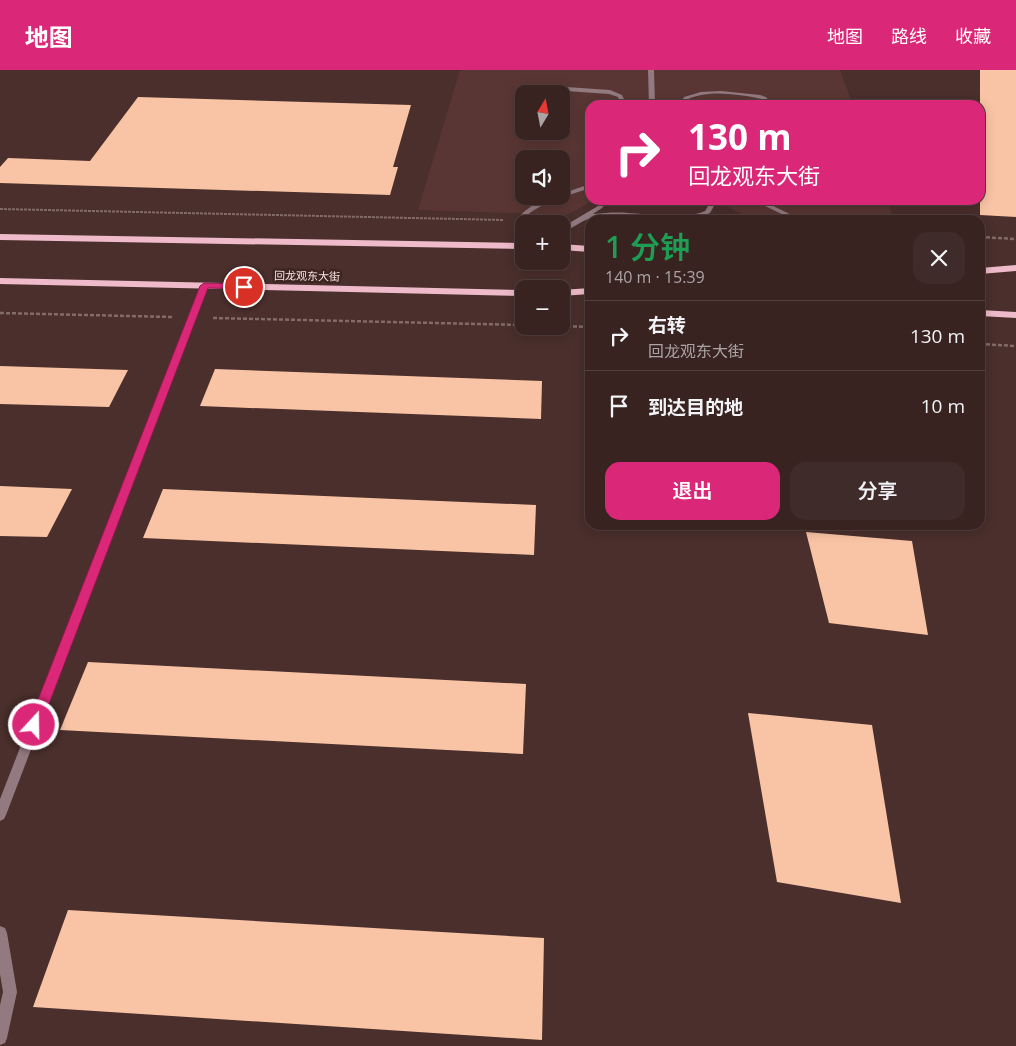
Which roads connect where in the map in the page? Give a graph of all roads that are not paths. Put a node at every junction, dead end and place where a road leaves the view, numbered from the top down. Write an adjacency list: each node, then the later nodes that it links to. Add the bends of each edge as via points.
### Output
1 (651, 70): 4 (street)
2 (570, 89): 3 (street, via 610,92)
3 (622, 100)
4 (652, 100)
5 (685, 100): 6 (street, via 689,96 704,94 758,96)
6 (765, 100)
7 (585, 188): 8 (street)
8 (570, 193)
9 (540, 205): 13 (street)
10 (602, 205): 14 (street)
11 (710, 205): 17 (street, via 708,212)
12 (766, 205): 18 (street)
13 (524, 215)
14 (587, 215)
15 (604, 215): 16 (street)
16 (637, 215)
17 (700, 215)
18 (788, 215)
19 (585, 216): 21 (street)
20 (585, 219): 21 (street)
21 (577, 221): 22 (street)
22 (570, 225)
23 (0, 237): 24 (main road)
24 (515, 245)
25 (570, 248): 26 (main road)
26 (585, 249)
27 (985, 267): 28 (main road)
28 (1016, 268): 29 (main road)
29 (985, 271)
30 (0, 281): 31 (main road, 回龙观东大街)
31 (204, 286): 33 (main road, 回龙观东大街); 39 (street)
32 (585, 292): 34 (main road)
33 (515, 293)
34 (570, 293)
35 (570, 294): 36 (main road)
36 (585, 295)
37 (985, 313): 38 (main road)
38 (1016, 315)
39 (0, 815)
40 (0, 933): 41 (street, via 10,992)
41 (0, 1038)

